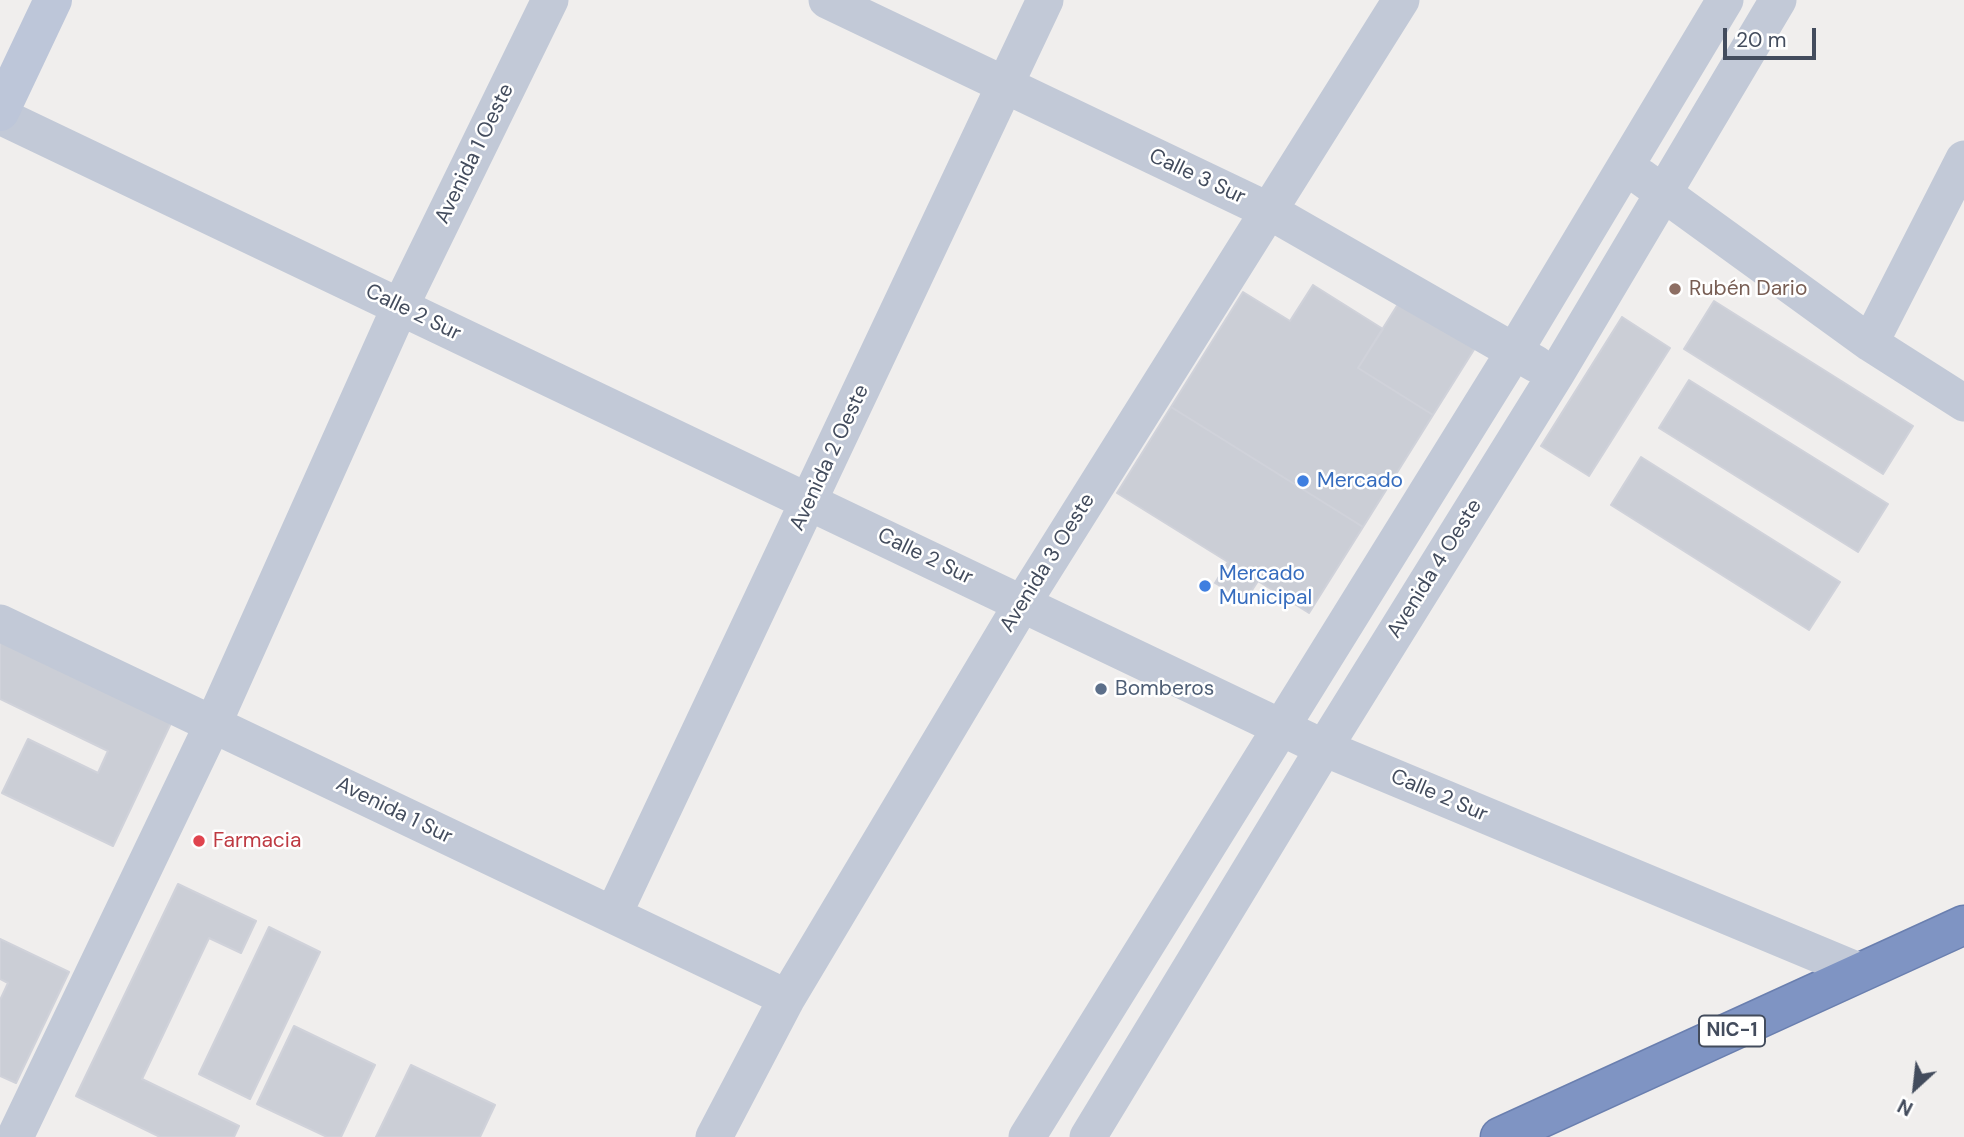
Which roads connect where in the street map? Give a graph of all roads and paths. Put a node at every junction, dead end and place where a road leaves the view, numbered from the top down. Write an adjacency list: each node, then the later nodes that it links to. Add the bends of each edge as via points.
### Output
1 (53, 0): 9 (main road)
2 (550, 0): 14 (street, Avenida 1 Oeste)
3 (827, 0): 8 (street, Calle 3 Sur)
4 (1045, 0): 8 (street, Avenida 2 Oeste)
5 (1401, 0): 13 (street, Avenida 3 Oeste)
6 (1725, 0): 11 (street)
7 (1778, 0): 12 (street, Avenida 4 Oeste)
8 (1004, 85): 13 (street, Calle 3 Sur); 19 (street, Avenida 2 Oeste)
9 (0, 114): 14 (street, Calle 2 Sur)
10 (1964, 159): 15 (street)
11 (1627, 167): 12 (street); 16 (street)
12 (1662, 192): 15 (street); 17 (street, Avenida 4 Oeste)
13 (1269, 211): 16 (street, Calle 3 Sur); 20 (street, Avenida 3 Oeste)
14 (400, 307): 19 (street, Calle 2 Sur); 22 (street, Avenida 1 Oeste)
15 (1870, 343): 18 (street)
16 (1514, 352): 17 (street, Calle 3 Sur); 23 (street)
17 (1556, 374): 24 (street, Avenida 4 Oeste)
18 (1964, 403)
19 (809, 502): 20 (street, Calle 2 Sur); 25 (street, Avenida 2 Oeste)
20 (1022, 604): 23 (street, Calle 2 Sur); 28 (street, Avenida 3 Oeste)
21 (0, 622): 22 (street, Avenida 1 Sur)
22 (213, 724): 25 (street, Avenida 1 Sur); 29 (street, Avenida 1 Oeste)
23 (1280, 727): 24 (street, Calle 2 Sur); 31 (street)
24 (1324, 748): 27 (street, Calle 2 Sur); 32 (street, Avenida 4 Oeste)
25 (613, 915): 28 (street, Avenida 1 Sur)
26 (1964, 925): 27 (highway, NIC-1)
27 (1861, 972): 33 (highway, NIC-1)
28 (788, 999): 30 (street, Avenida 3 Oeste)
29 (20, 1129)
30 (713, 1137)
31 (1027, 1137)
32 (1088, 1137)
33 (1500, 1137)

